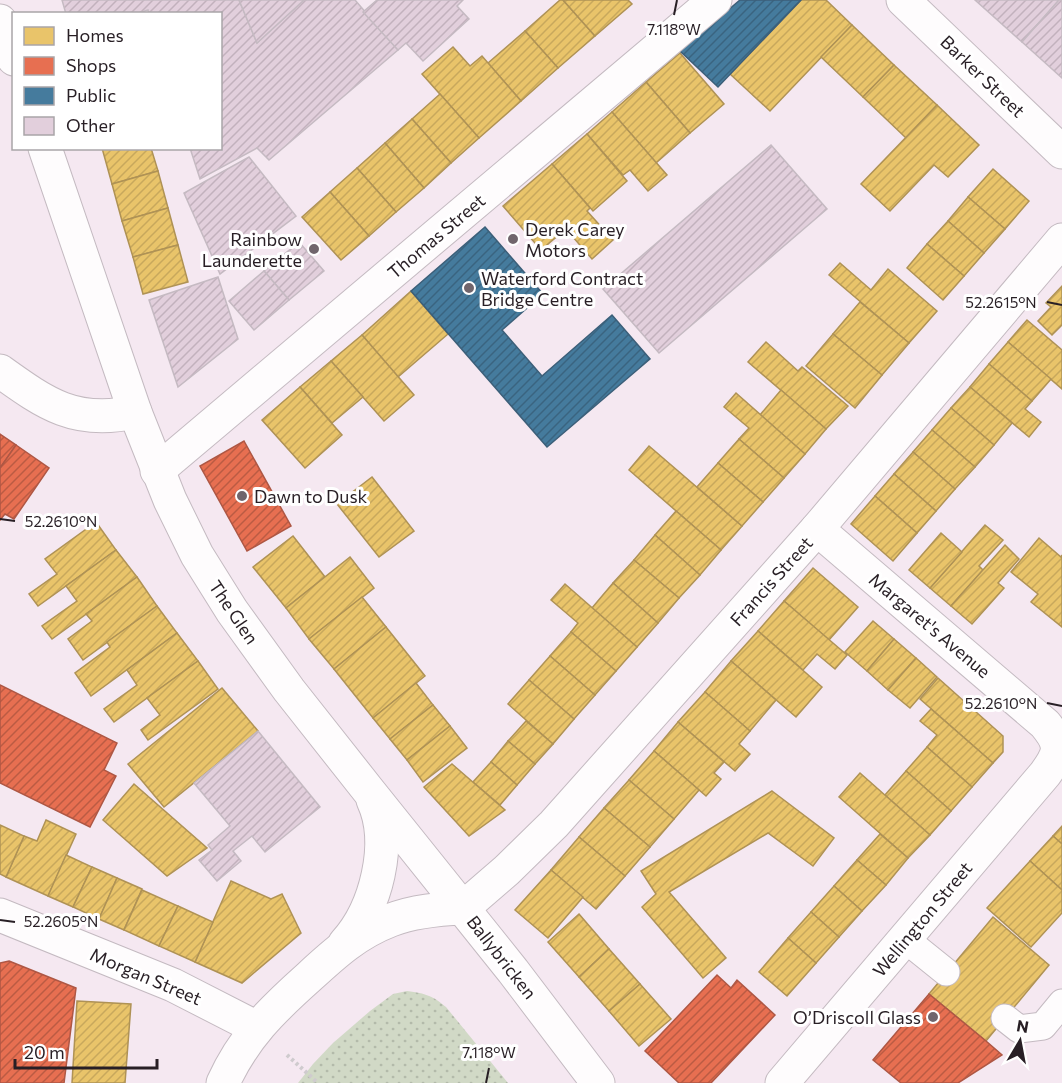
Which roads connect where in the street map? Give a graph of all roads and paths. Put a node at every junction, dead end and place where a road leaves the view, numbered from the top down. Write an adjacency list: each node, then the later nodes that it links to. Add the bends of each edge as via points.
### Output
1 (715, 0): 10 (street, Thomas Street)
2 (903, 0): 6 (street, Barker Street)
3 (0, 21): 4 (street)
4 (12, 54)
5 (46, 150): 9 (street, The Glen)
6 (1062, 152)
7 (1062, 240): 11 (street, Francis Street)
8 (0, 371): 9 (street, via 39,398 67,411 97,417)
9 (135, 412): 10 (street, The Glen)
10 (157, 471): 13 (street, The Glen, via 197,555 232,611)
11 (818, 529): 12 (street, Margaret's Avenue, via 1045,724 1055,737); 14 (street, Francis Street, via 554,824)
12 (1058, 752): 16 (street, Wellington Street, via 1046,774)
13 (368, 790): 14 (street, The Glen); 17 (street, The Glen, via 382,834 380,866 361,922)
14 (463, 908): 17 (street, Ballybricken, via 393,918); 23 (street, Ballybricken)
15 (0, 915): 21 (street, Morgan Street, via 172,985)
16 (905, 939): 18 (lane); 24 (street, Wellington Street)
17 (340, 948): 21 (street, Ballybricken)
18 (946, 972)
19 (1062, 1003): 20 (lane, via 1043,1026 1019,1029)
20 (1005, 1018)
21 (257, 1028): 22 (street, Ballybricken)
22 (223, 1083)
23 (598, 1083)
24 (782, 1083)

